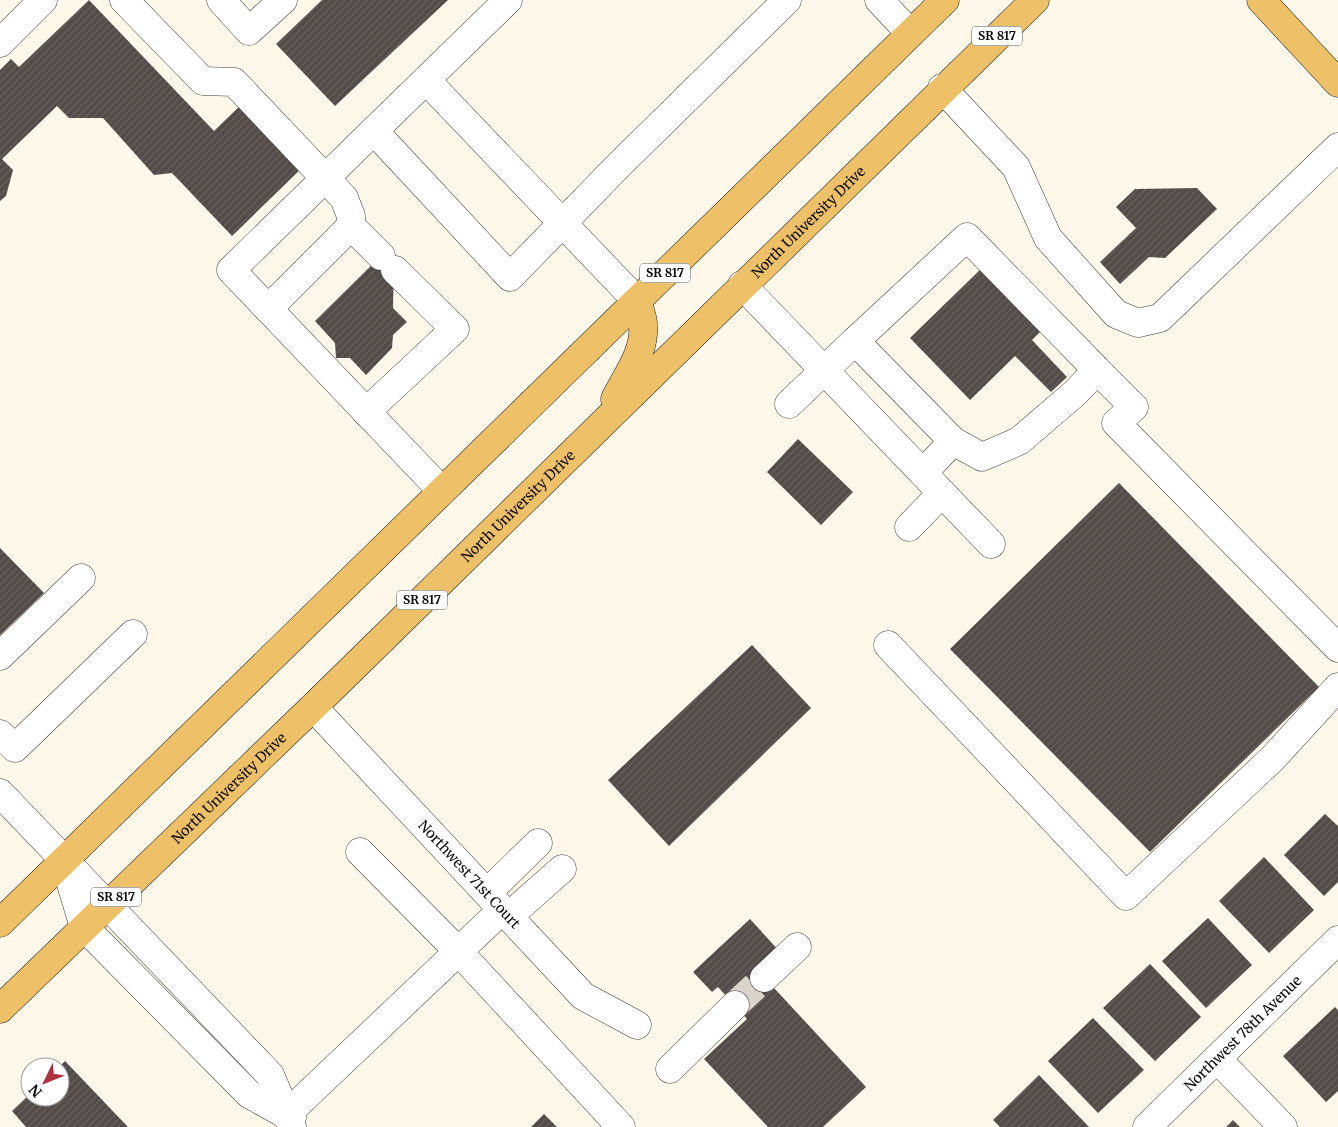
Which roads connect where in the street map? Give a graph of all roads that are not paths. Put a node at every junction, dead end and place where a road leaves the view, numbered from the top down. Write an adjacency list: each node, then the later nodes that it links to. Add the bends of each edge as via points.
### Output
1 (43, 0): 12 (street)
2 (124, 0): 18 (street, via 203,81 234,82)
3 (221, 0): 4 (street, via 249,31)
4 (283, 0)
5 (508, 0): 13 (street)
6 (787, 0): 19 (street)
7 (879, 0): 11 (street)
8 (945, 0): 11 (main road, SR 817)
9 (1034, 0): 15 (main road, North University Drive / SR 817)
10 (1260, 0): 14 (main road)
11 (910, 34): 22 (main road, SR 817)
12 (0, 43)
13 (426, 80): 16 (street); 19 (street)
14 (1338, 83)
15 (942, 88): 17 (street, via 1016,167 1048,238 1116,314 1138,323 1160,318); 21 (main road, North University Drive / SR 817)
16 (374, 131): 18 (street); 19 (street, via 510,277)
17 (1338, 147)
18 (326, 177): 20 (street, via 344,198); 23 (street, via 231,270)
19 (563, 224): 22 (street)
20 (351, 226): 23 (street); 28 (street, via 455,329)
21 (742, 285): 25 (street); 29 (main road, North University Drive / SR 817)
22 (636, 301): 29 (main road, via 643,324 642,341 638,355); 32 (main road, SR 817)
23 (268, 308): 28 (street)
24 (855, 341): 25 (street); 26 (street, via 967,237); 30 (street)
25 (824, 370): 27 (street); 31 (street)
26 (1097, 370): 30 (street, via 1019,441 982,456); 39 (street, via 1134,407 1116,423)
27 (789, 404)
28 (366, 412): 32 (street)
29 (602, 422): 42 (main road, North University Drive / SR 817)
30 (953, 441): 31 (street)
31 (923, 473): 33 (street)
32 (442, 491): 47 (main road, SR 817)
33 (942, 493): 34 (street); 35 (street)
34 (909, 527)
35 (991, 544)
36 (81, 578): 40 (street)
37 (132, 634): 43 (street, via 15,748)
38 (888, 645): 41 (street, via 1126,896 1273,758)
39 (1338, 648)
40 (0, 656)
41 (1338, 688)
42 (313, 707): 49 (main road, North University Drive / SR 817); 50 (street, Northwest 71st Court)
43 (0, 734)
44 (0, 794): 47 (street)
45 (538, 843): 50 (street)
46 (360, 852): 55 (street)
47 (64, 860): 49 (street); 51 (main road, SR 817); 52 (street)
48 (562, 869): 50 (street)
49 (108, 905): 52 (main road, North University Drive / SR 817); 62 (street, via 270,1074)
50 (499, 906): 55 (street); 59 (street, Northwest 71st Court, via 583,996)
51 (0, 923)
52 (84, 927): 58 (main road, North University Drive / SR 817); 62 (street, via 249,1094)
53 (1338, 940): 60 (street, Northwest 78th Avenue)
54 (797, 947): 56 (street)
55 (458, 951): 62 (street); 63 (street)
56 (764, 978)
57 (734, 1005): 61 (street)
58 (0, 1009)
59 (637, 1025)
60 (1217, 1059): 64 (street, Northwest 78th Avenue); 65 (street)
61 (670, 1069)
62 (296, 1123)
63 (621, 1127)
64 (1147, 1127)
65 (1283, 1127)

